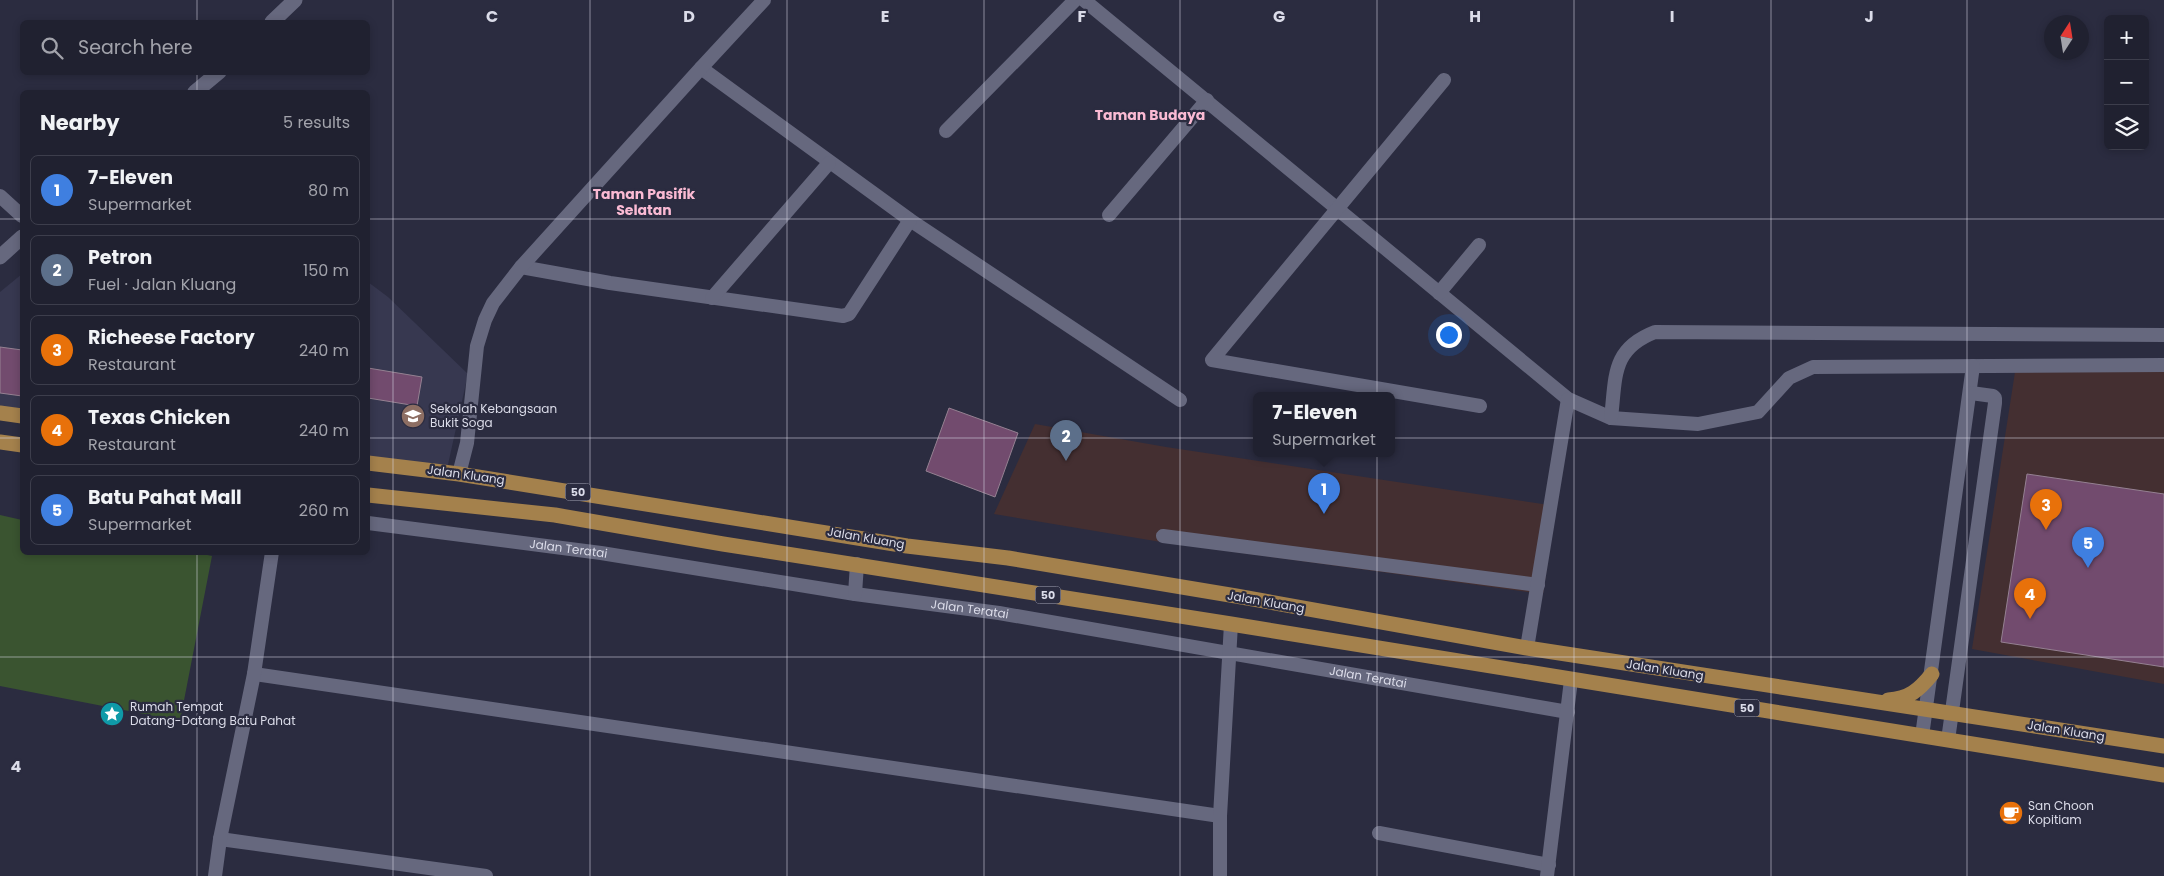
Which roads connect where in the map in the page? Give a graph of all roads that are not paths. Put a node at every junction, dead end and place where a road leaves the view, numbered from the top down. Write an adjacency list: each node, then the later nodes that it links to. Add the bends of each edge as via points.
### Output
1 (295, 0): 5 (street)
2 (764, 0): 6 (street)
3 (1075, 0): 11 (street)
4 (1084, 0): 10 (street)
5 (274, 20)
6 (701, 68): 12 (street); 21 (street)
7 (216, 75): 9 (street)
8 (1444, 80): 14 (street)
9 (198, 90)
10 (1207, 100): 14 (street); 16 (street)
11 (946, 131)
12 (829, 163): 17 (street); 23 (street)
13 (0, 196): 15 (street)
14 (1336, 209): 22 (street); 30 (street, via 1212,360)
15 (20, 214)
16 (1109, 215)
17 (910, 220): 23 (street, via 850,314 835,316); 29 (street)
18 (20, 239): 20 (street)
19 (1479, 245): 22 (street)
20 (0, 257)
21 (521, 267): 23 (street); 37 (street, via 484,320 477,346 467,443)
22 (1439, 293): 28 (street)
23 (712, 298)
24 (2164, 334): 33 (street, via 1654,332 1639,338 1617,365)
25 (2164, 365): 26 (street)
26 (1973, 366): 27 (street); 33 (street, via 1813,367 1789,378 1758,412 1698,424)
27 (1970, 393): 48 (street); 53 (street, via 1993,396 1995,403)
28 (1568, 399): 33 (street); 43 (street)
29 (1180, 400)
30 (1480, 406)
31 (0, 413): 32 (highway)
32 (20, 416)
33 (1611, 418)
34 (0, 442): 35 (highway)
35 (20, 445)
36 (370, 463): 37 (highway, Jalan Kluang / 50)
37 (460, 474): 45 (highway, Jalan Kluang / 50, via 907,546 1008,558)
38 (370, 495): 42 (highway, Jalan Kluang / 50, via 556,515 723,544)
39 (370, 523): 42 (street, Jalan Teratai)
40 (1163, 536): 43 (street)
41 (272, 555): 47 (street)
42 (856, 582): 44 (highway, Jalan Kluang / 50); 46 (street, Jalan Teratai, via 999,613)
43 (1538, 585): 45 (street)
44 (1231, 624): 46 (street); 49 (highway, Jalan Kluang / 50)
45 (1527, 648): 50 (highway, Jalan Kluang / 50)
46 (1228, 654): 52 (street, Jalan Teratai); 58 (street)
47 (254, 674): 58 (street); 60 (street)
48 (1932, 674): 50 (highway, via 1913,694 1898,699); 51 (street)
49 (1571, 680): 52 (street); 54 (highway, Jalan Kluang / 50)
50 (1866, 700): 51 (highway, Jalan Kluang / 50)
51 (1927, 710): 53 (highway, Jalan Kluang / 50); 54 (street)
52 (1568, 712): 61 (street)
53 (1952, 714): 55 (street); 56 (highway, Jalan Kluang / 50)
54 (1922, 736): 55 (highway, Jalan Kluang / 50)
55 (1948, 740): 57 (highway, Jalan Kluang / 50)
56 (2164, 746)
57 (2164, 775)
58 (1220, 816): 64 (street)
59 (1379, 833): 61 (street)
60 (220, 839): 62 (street); 63 (street)
61 (1548, 871)
62 (215, 876)
63 (486, 876)
64 (1220, 876)

